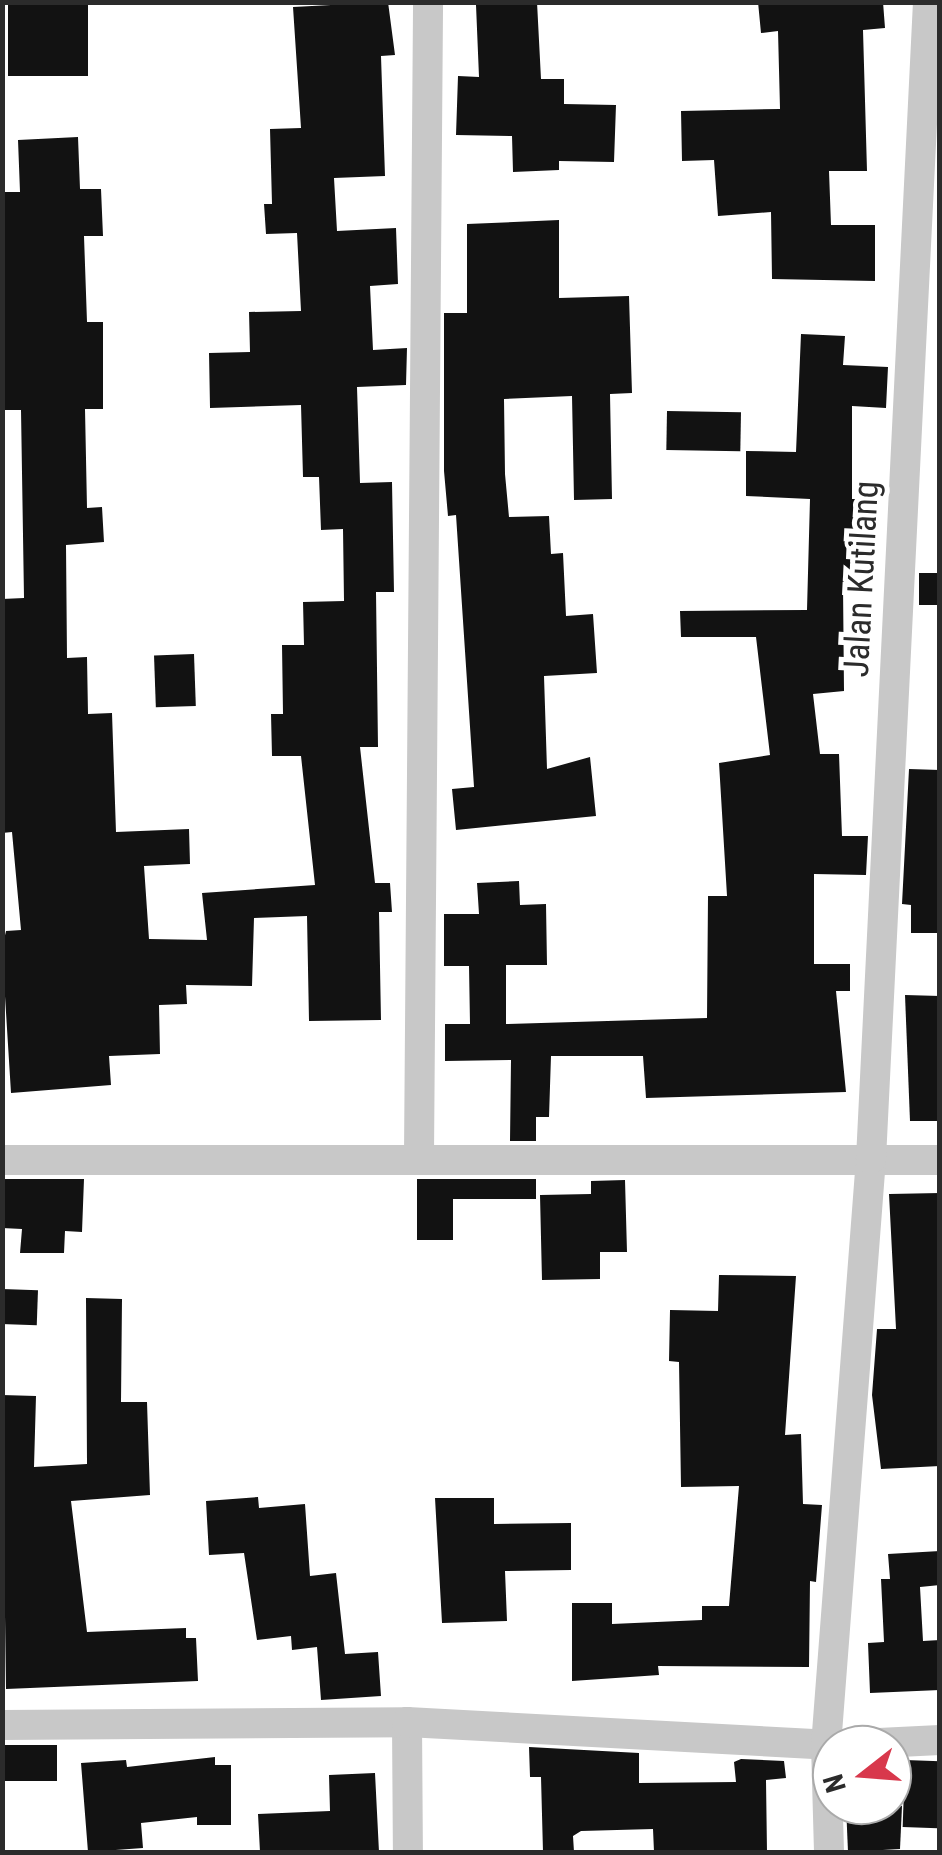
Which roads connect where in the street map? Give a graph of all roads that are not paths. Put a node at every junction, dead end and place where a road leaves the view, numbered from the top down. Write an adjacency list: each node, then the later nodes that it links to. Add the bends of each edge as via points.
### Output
1 (428, 2): 3 (street)
2 (928, 2): 4 (street, Jalan Kutilang)
3 (419, 1155): 4 (street); 5 (street)
4 (871, 1159): 6 (street); 9 (street, Jalan Kutilang)
5 (2, 1160)
6 (940, 1160)
7 (407, 1722): 8 (street); 12 (street); 14 (street)
8 (2, 1725)
9 (833, 1725)
10 (940, 1740): 11 (street)
11 (912, 1741)
12 (812, 1744)
13 (830, 1825): 15 (street, Jalan Kutilang)
14 (408, 1852)
15 (829, 1852)

